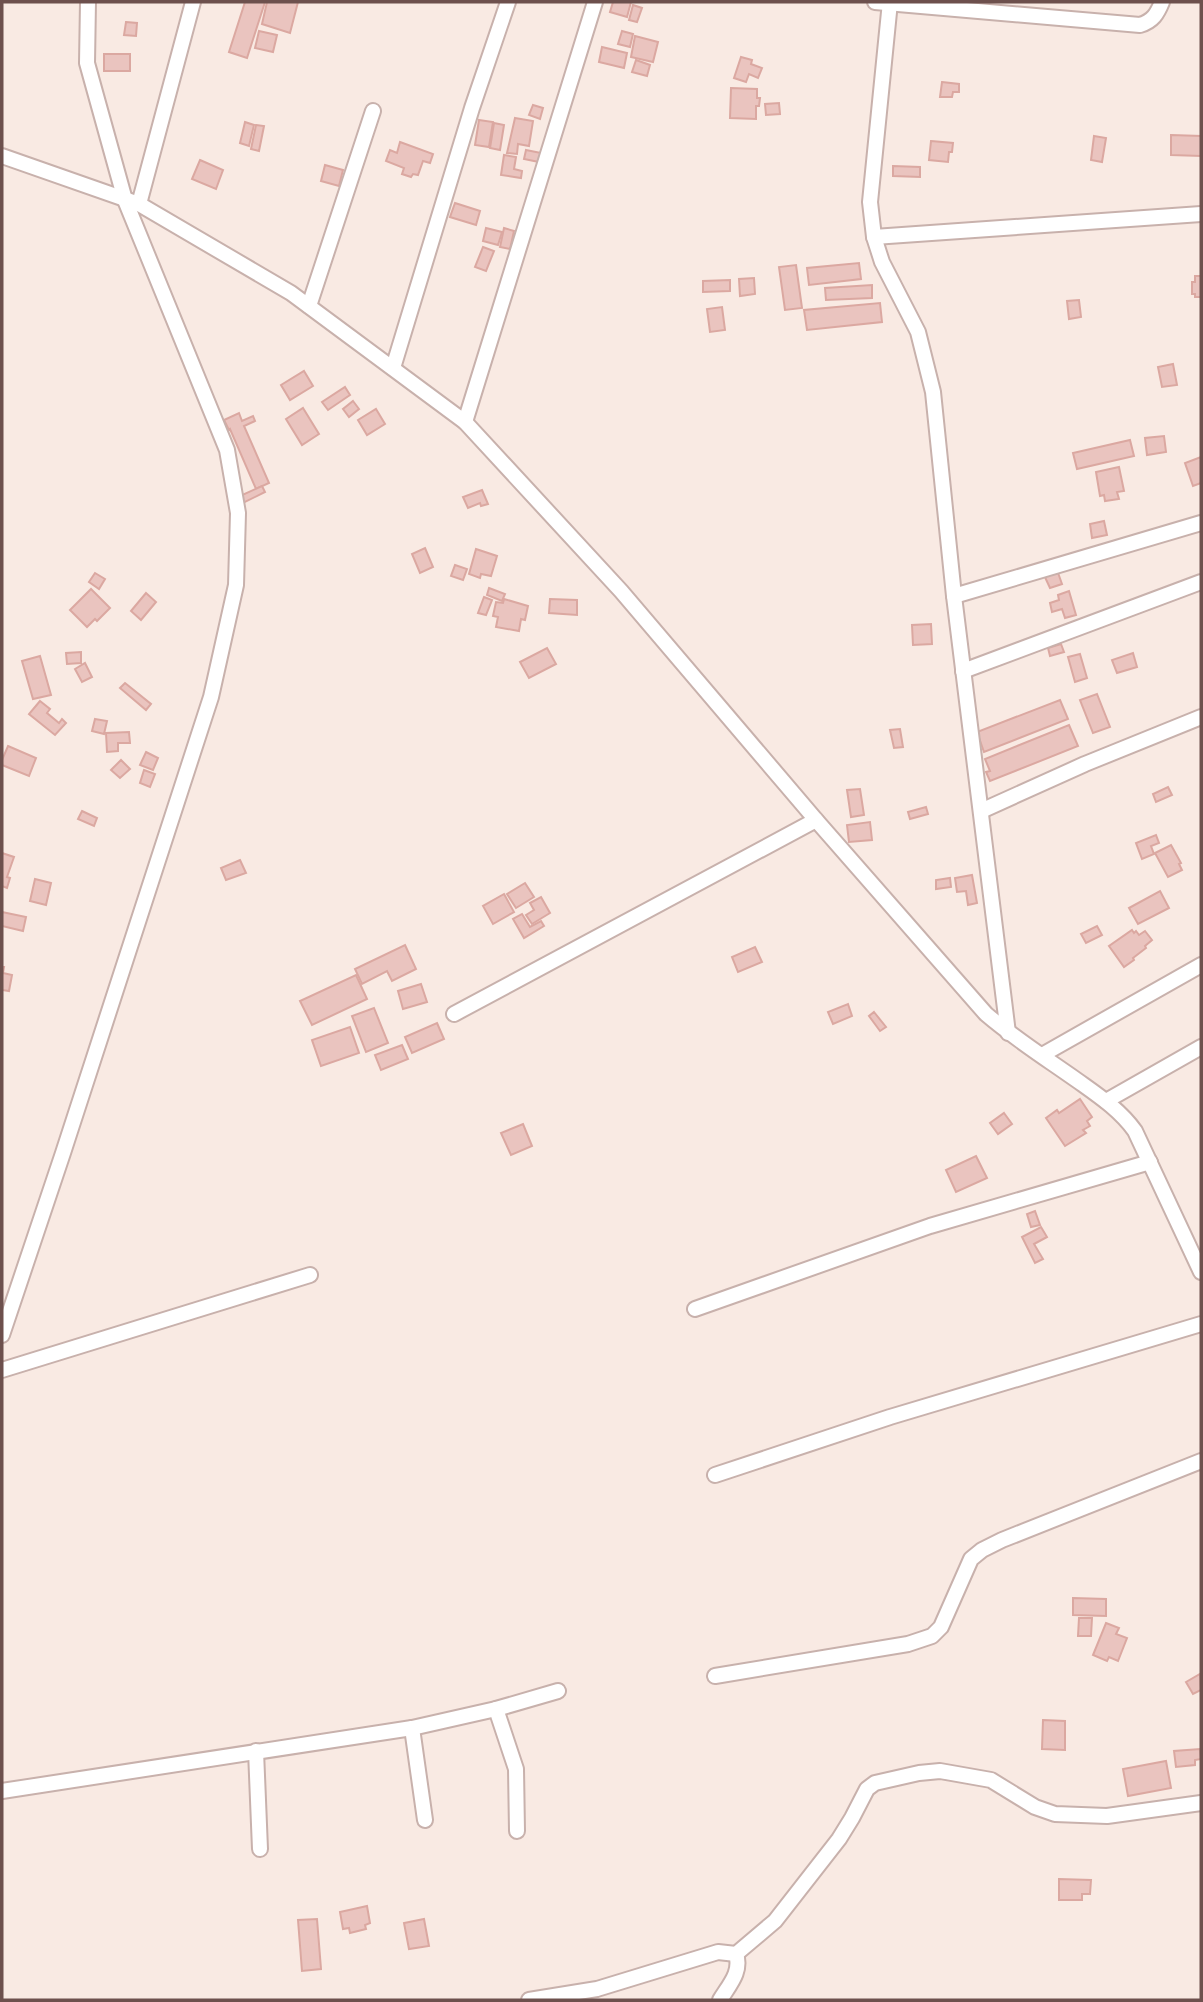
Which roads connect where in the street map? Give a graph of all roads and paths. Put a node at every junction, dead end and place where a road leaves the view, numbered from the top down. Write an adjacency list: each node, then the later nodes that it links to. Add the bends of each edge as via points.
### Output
1 (88, 2): 10 (street, via 87,63)
2 (193, 2): 10 (street)
3 (508, 2): 14 (street)
4 (595, 2): 15 (street)
5 (875, 2): 7 (street)
6 (1162, 2): 7 (street, via 1150,22 1140,25)
7 (890, 3): 12 (street, via 870,202)
8 (373, 111): 13 (street)
9 (2, 156): 10 (street)
10 (132, 202): 13 (street); 34 (street, via 227,450 238,513 236,585 211,697)
11 (1201, 214): 12 (street)
12 (874, 237): 18 (street, via 918,332 933,392)
13 (309, 306): 14 (street)
14 (393, 368): 15 (street)
15 (466, 422): 22 (street, via 621,591)
16 (1201, 523): 18 (street)
17 (1201, 582): 19 (street)
18 (954, 596): 19 (street)
19 (963, 671): 21 (street)
20 (1201, 717): 21 (street)
21 (981, 811): 25 (street)
22 (816, 820): 24 (street); 25 (street, via 986,1014)
23 (1201, 965): 27 (street)
24 (454, 1014)
25 (1008, 1033): 27 (street)
26 (1201, 1047): 28 (street)
27 (1042, 1055): 28 (street)
28 (1105, 1101): 29 (street, via 1135,1131)
29 (1150, 1162): 30 (street); 32 (street, via 930,1226)
30 (1201, 1272)
31 (310, 1275): 35 (street)
32 (695, 1309)
33 (1201, 1324): 37 (street, via 890,1416)
34 (2, 1335)
35 (2, 1370)
36 (1201, 1461): 38 (street, via 982,1550 971,1559 941,1627 932,1636 908,1644)
37 (715, 1475)
38 (715, 1676)
39 (558, 1691): 40 (street)
40 (496, 1709): 41 (street); 46 (street, via 516,1769)
41 (412, 1728): 42 (street); 45 (street)
42 (256, 1751): 43 (street); 47 (street)
43 (2, 1791)
44 (1201, 1803): 48 (street, via 1107,1816 1055,1814 991,1780 940,1771 875,1783 839,1839 775,1921)
45 (425, 1820)
46 (517, 1831)
47 (260, 1849)
48 (736, 1954): 49 (street, via 718,1952 597,1989); 50 (street, via 737,1972)
49 (529, 2000)
50 (720, 2000)

